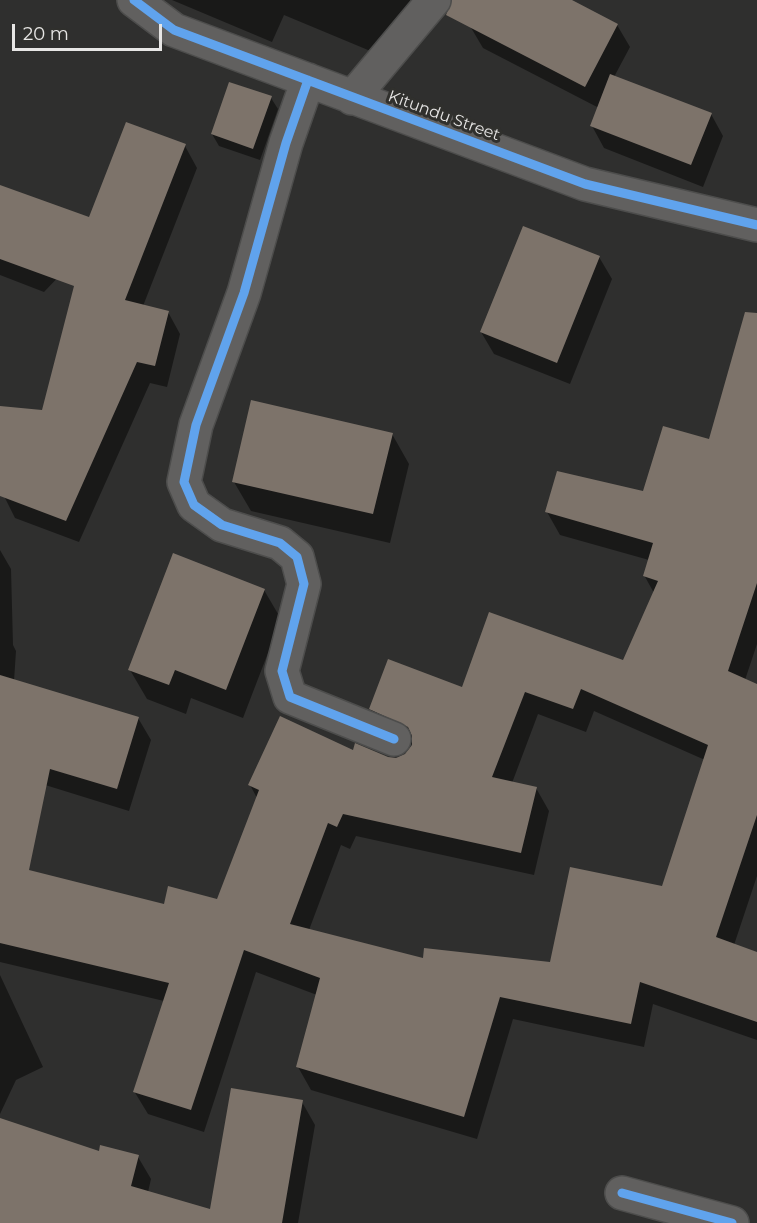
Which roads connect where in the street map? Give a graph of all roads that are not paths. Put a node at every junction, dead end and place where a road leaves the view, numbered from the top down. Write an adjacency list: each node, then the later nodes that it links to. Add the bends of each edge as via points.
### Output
1 (134, 0): 3 (street, Kitundu Street, via 174,30)
2 (434, 0): 4 (street)
3 (308, 80): 4 (street, Kitundu Street); 6 (street, via 244,293 196,425 184,482 194,506 222,525 280,543 297,557 304,584 282,671 290,697)
4 (352, 98): 5 (street, Kitundu Street, via 585,184)
5 (757, 225)
6 (394, 739)
7 (622, 1193): 8 (street)
8 (732, 1223)

